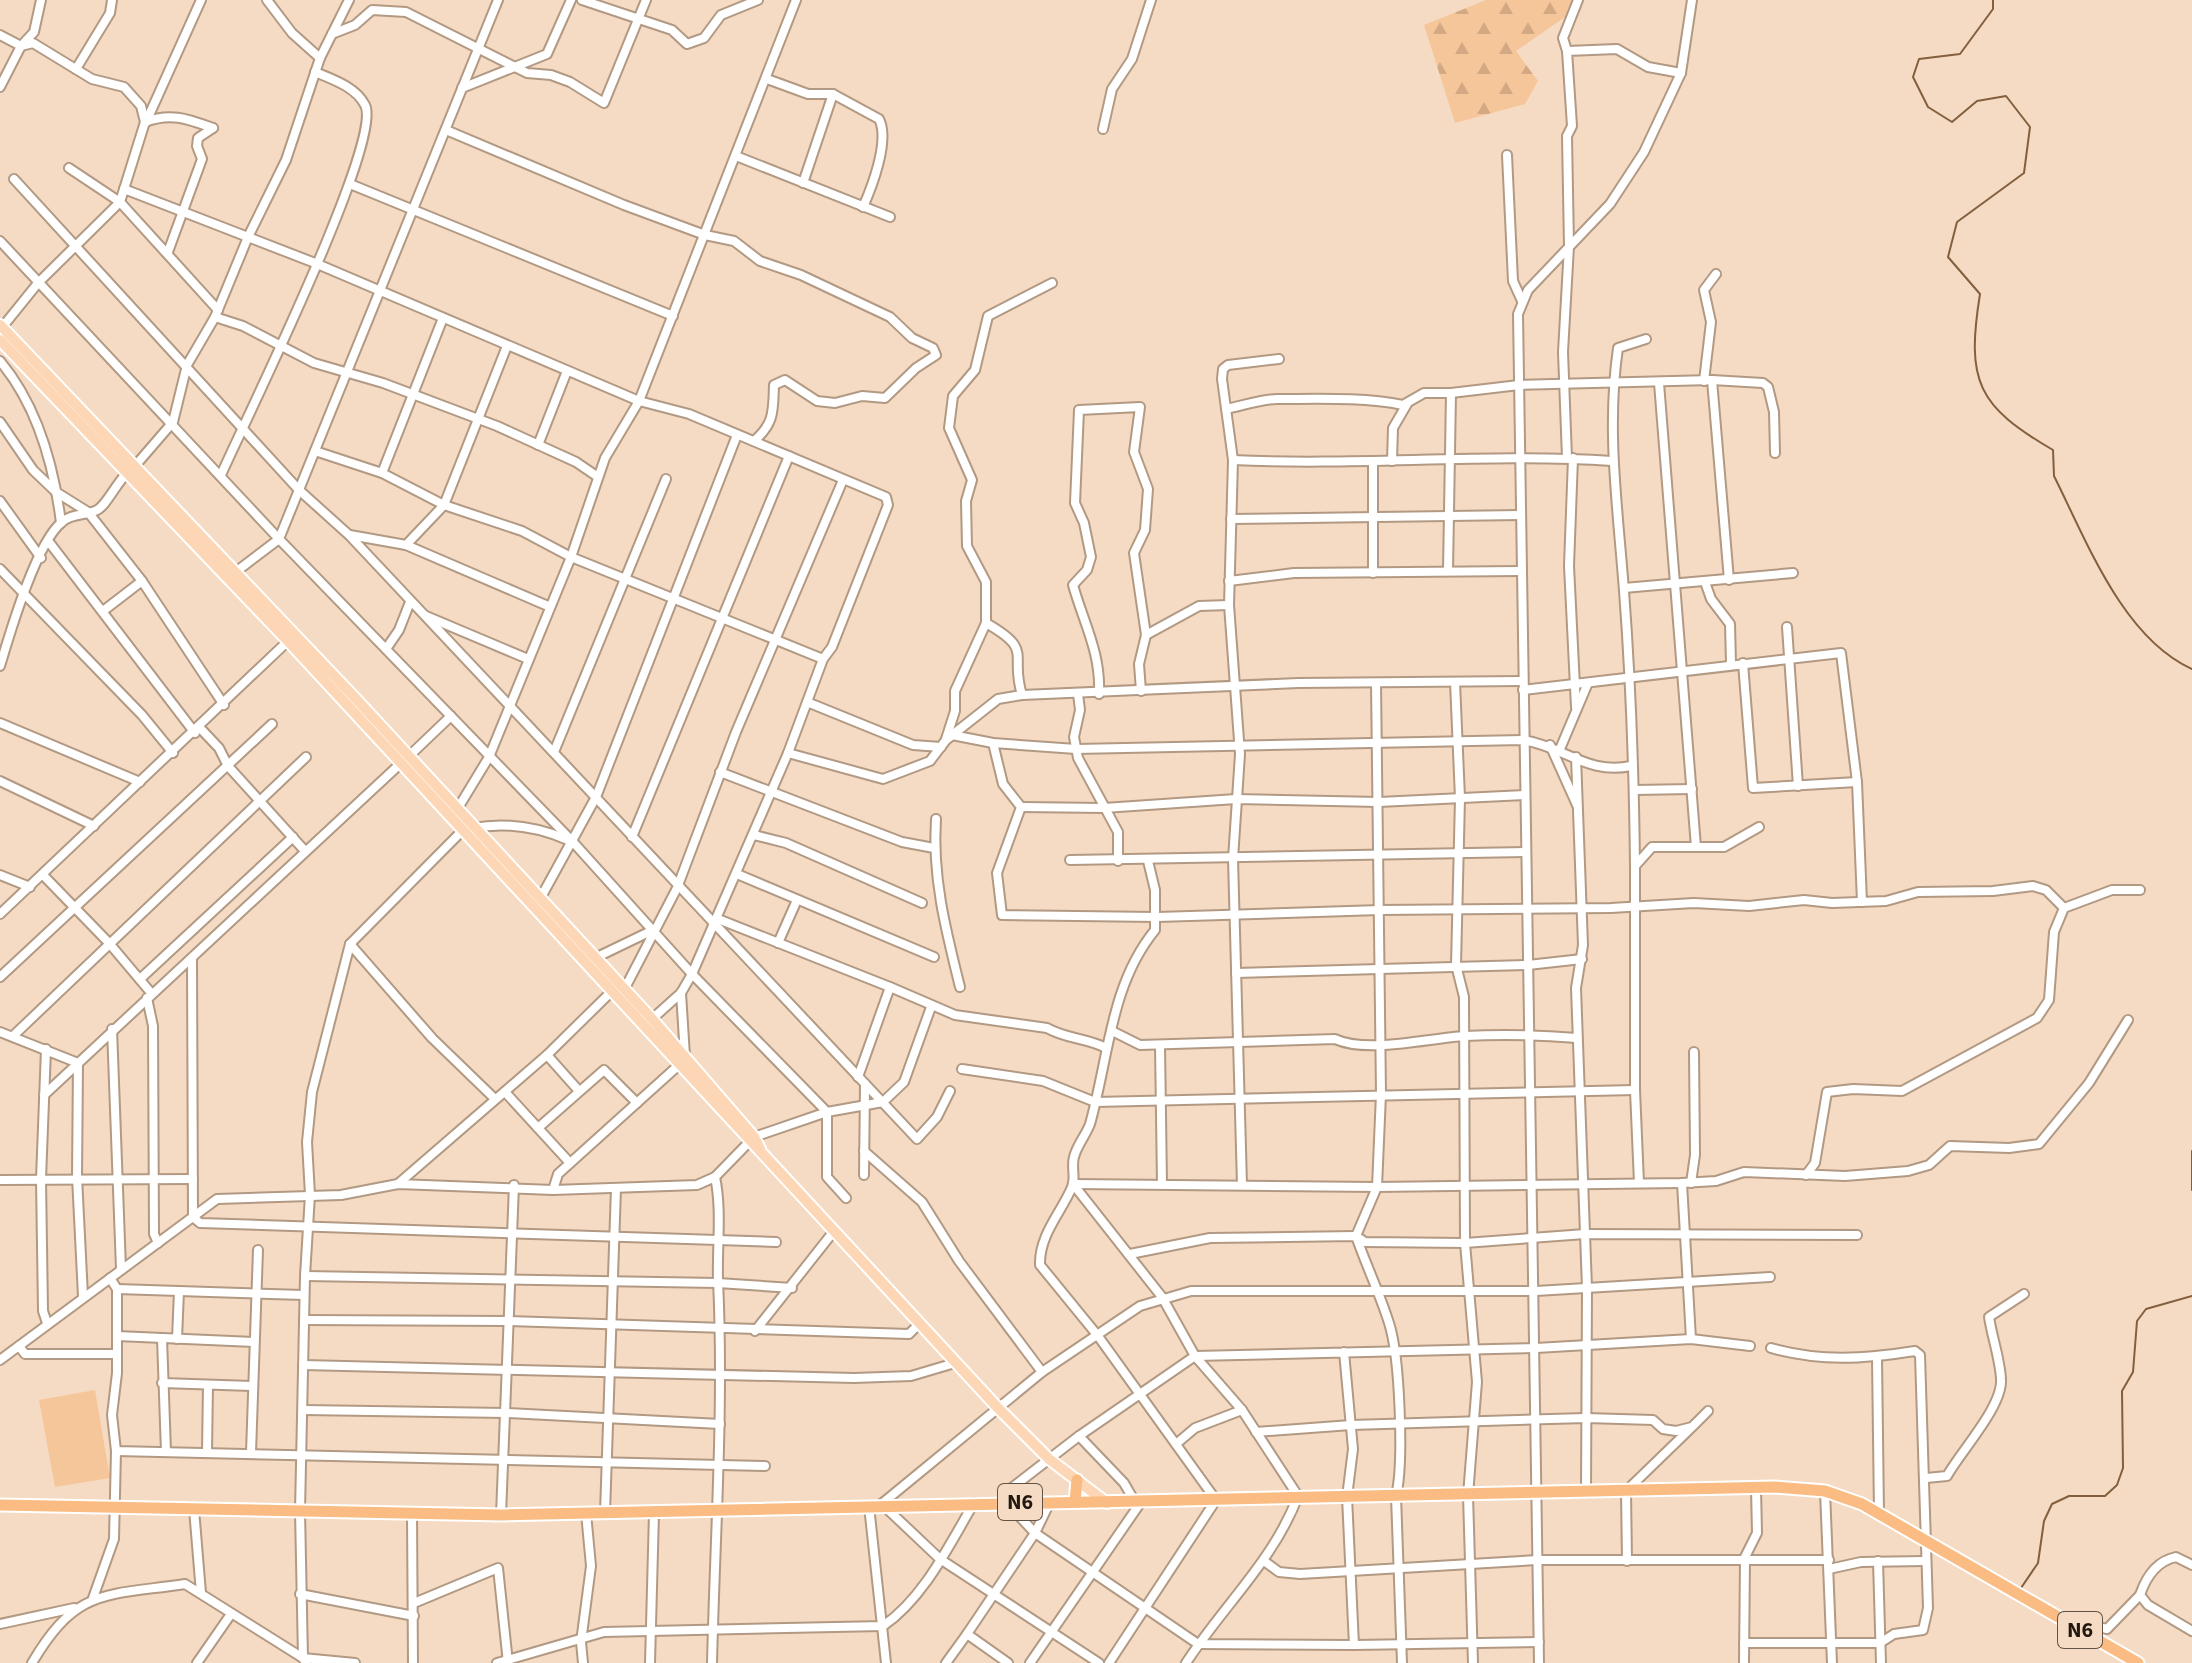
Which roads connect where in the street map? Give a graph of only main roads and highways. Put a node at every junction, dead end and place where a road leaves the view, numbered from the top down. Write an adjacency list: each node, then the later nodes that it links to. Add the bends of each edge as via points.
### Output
1 (1, 328): 3 (main road)
2 (0, 340): 3 (main road)
3 (131, 469): 4 (main road)
4 (467, 830): 5 (main road); 5 (main road, via 540,899)
5 (618, 990): 6 (main road); 6 (main road, via 652,1019)
6 (682, 1060): 7 (main road, via 955,1363 1049,1459)
7 (1077, 1480): 8 (highway); 9 (main road)
8 (1075, 1502): 9 (highway, N6); 10 (highway, N6, via 501,1515)
9 (1107, 1503): 11 (highway, N6, via 1756,1488 1825,1491 1927,1539)
10 (0, 1505)
11 (2138, 1663)

